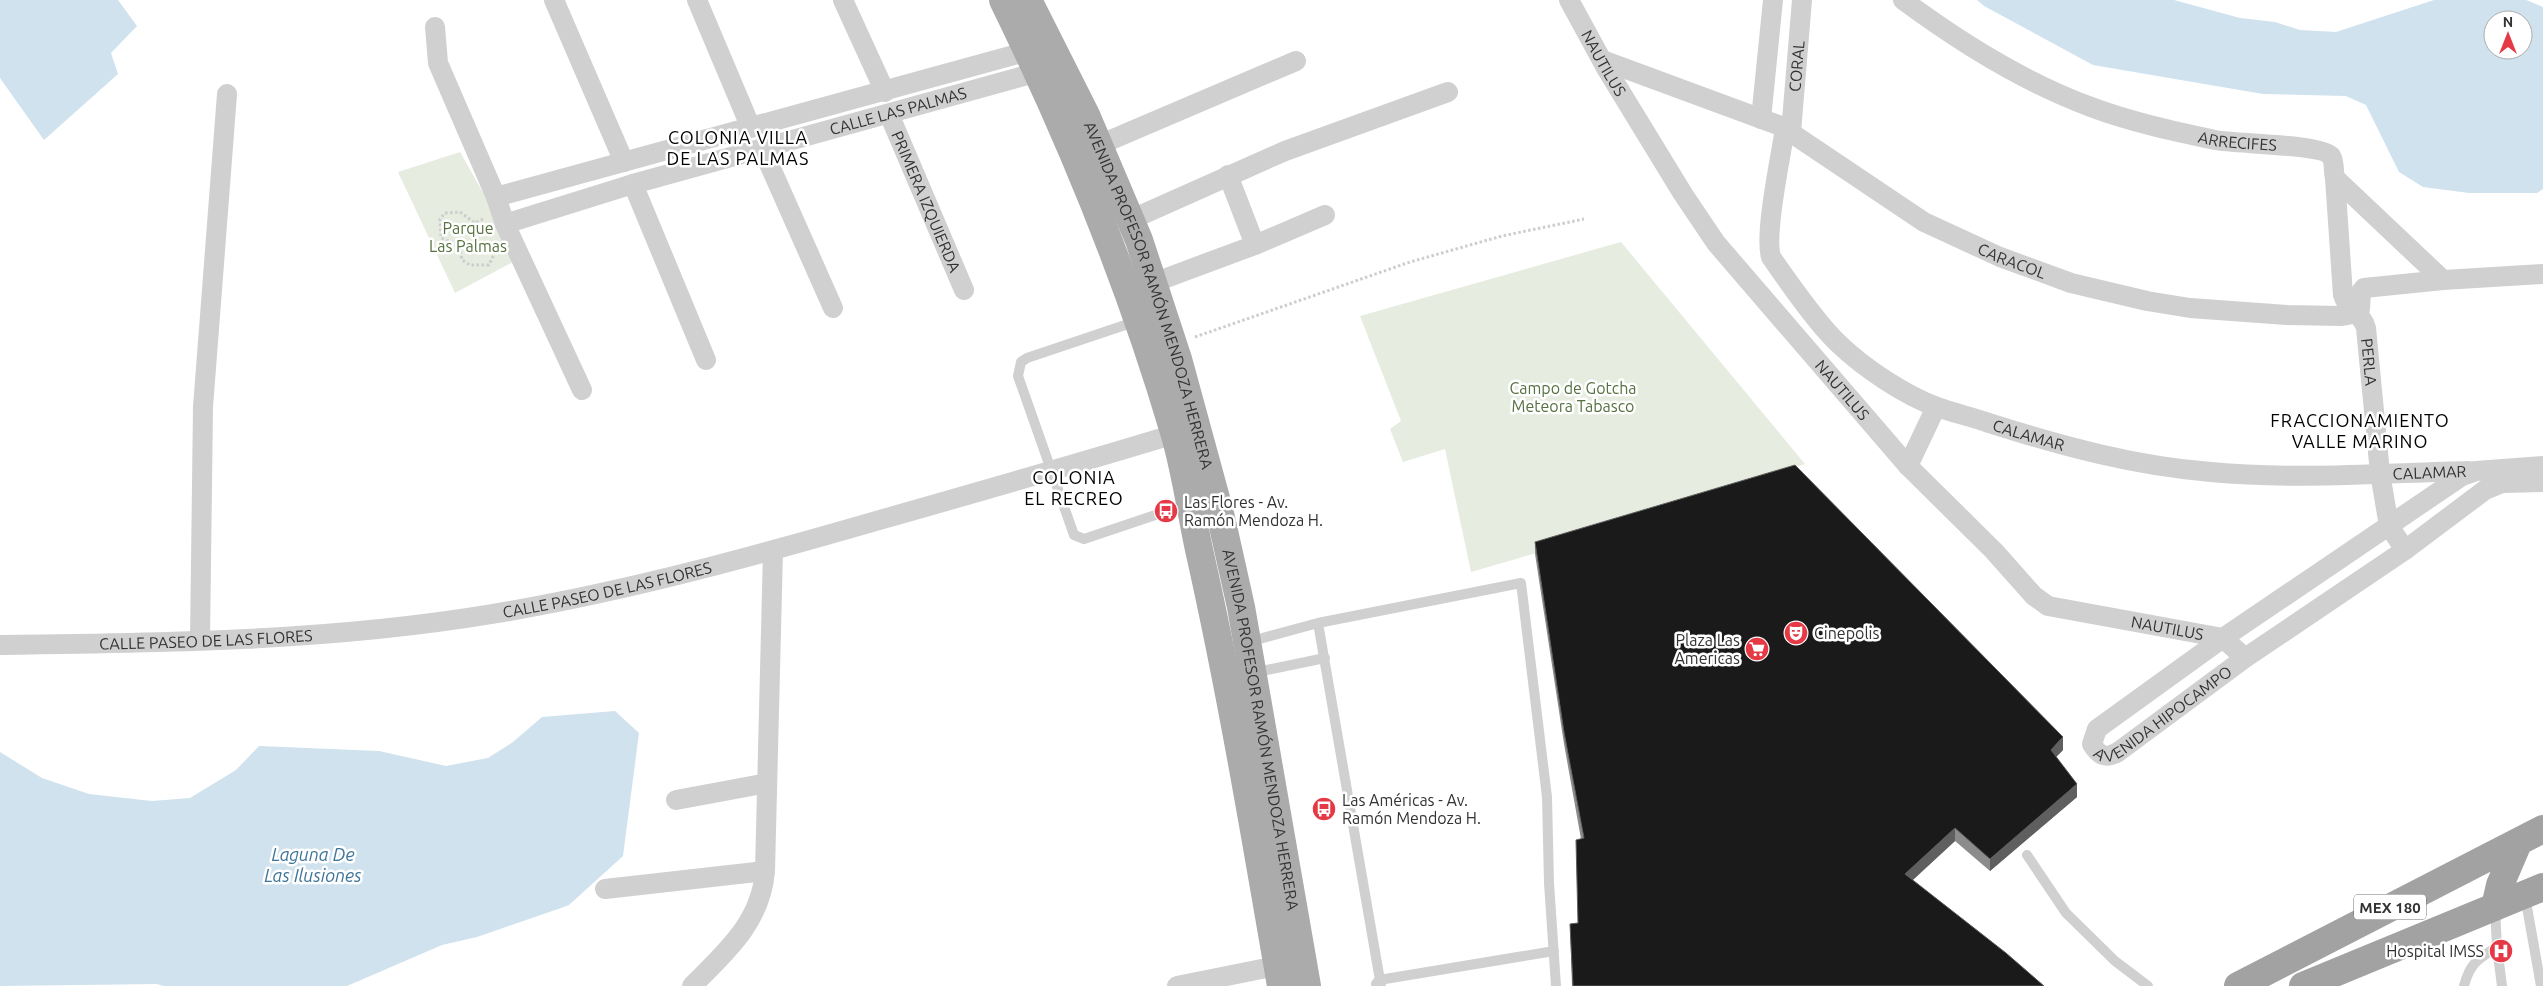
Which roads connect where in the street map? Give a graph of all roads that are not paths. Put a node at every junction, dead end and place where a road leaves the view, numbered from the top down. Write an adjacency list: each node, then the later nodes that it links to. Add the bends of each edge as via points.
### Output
1 (554, 0): 29 (street)
2 (697, 0): 22 (street)
3 (843, 0): 14 (street)
4 (1003, 0): 11 (main road, AVENIDA PROFESOR RAMÓN MENDOZA HERRERA)
5 (1028, 0): 11 (main road, AVENIDA PROFESOR RAMÓN MENDOZA HERRERA)
6 (1569, 0): 12 (street, NAUTILUS)
7 (1773, 0): 20 (street, CORAL)
8 (1802, 0): 23 (street, CORAL)
9 (1903, 0): 32 (street, ARRECIFES, via 1993,60 2051,91 2150,126 2233,143 2321,150 2333,159)
10 (435, 27): 35 (street, via 438,63)
11 (1045, 59): 14 (street, CALLE LAS PALMAS); 19 (street, CALLE LAS PALMAS); 26 (main road, AVENIDA PROFESOR RAMÓN MENDOZA HERRERA); 44 (main road, AVENIDA PROFESOR RAMÓN MENDOZA HERRERA, via 1078,162)
12 (1602, 60): 20 (street, CARACOL); 49 (street, NAUTILUS, via 1716,243)
13 (1296, 61): 26 (street)
14 (885, 92): 17 (street, CALLE LAS PALMAS)
15 (1448, 92): 31 (street)
16 (226, 94): 61 (street, via 203,407)
17 (849, 102): 18 (street, CALLE LAS PALMAS); 21 (street, via 842,115 847,122)
18 (818, 110): 22 (street, CALLE LAS PALMAS); 24 (street, via 826,112 830,118)
19 (889, 114): 21 (street, CALLE LAS PALMAS); 41 (street, PRIMERA IZQUIERDA)
20 (1761, 119): 23 (street, CARACOL)
21 (855, 123): 24 (street, CALLE LAS PALMAS)
22 (743, 130): 25 (street, CALLE LAS PALMAS); 28 (street, via 729,139 728,147)
23 (1788, 130): 43 (street, CARACOL, via 1924,222 2000,257 2071,283 2190,308 2287,315 2342,316); 47 (street, CALAMAR, via 1774,198 1771,257 1841,347 1899,388)
24 (824, 132): 27 (street, CALLE LAS PALMAS)
25 (699, 141): 29 (street, CALLE LAS PALMAS); 30 (street, via 710,150)
26 (1099, 145): 36 (main road, AVENIDA PROFESOR RAMÓN MENDOZA HERRERA)
27 (762, 148): 28 (street, CALLE LAS PALMAS); 42 (street)
28 (742, 154): 30 (street, CALLE LAS PALMAS)
29 (624, 162): 35 (street, CALLE LAS PALMAS)
30 (706, 164): 33 (street, CALLE LAS PALMAS)
31 (1228, 175): 36 (street); 37 (street)
32 (2335, 178): 39 (street); 43 (street, PERLA, via 2343,295 2347,304)
33 (633, 184): 35 (street, CALLE LAS PALMAS); 45 (street)
34 (1325, 214): 37 (street)
35 (498, 216): 46 (street)
36 (1130, 220): 40 (main road, AVENIDA PROFESOR RAMÓN MENDOZA HERRERA)
37 (1255, 245): 40 (street)
38 (2543, 274): 39 (street)
39 (2443, 280): 43 (street, via 2364,288 2362,304)
40 (1153, 283): 48 (main road, AVENIDA PROFESOR RAMÓN MENDOZA HERRERA, via 1174,344)
41 (964, 290)
42 (834, 308)
43 (2357, 312): 53 (street, PERLA, via 2366,328)
44 (1137, 321): 48 (main road, AVENIDA PROFESOR RAMÓN MENDOZA HERRERA); 51 (lane, via 1021,362 1018,376)
45 (706, 360)
46 (582, 390)
47 (1936, 407): 49 (street); 53 (street, CALAMAR, via 2086,451 2166,467 2257,475)
48 (1186, 431): 51 (street, CALLE PASEO DE LAS FLORES); 55 (main road, AVENIDA PROFESOR RAMÓN MENDOZA HERRERA); 63 (main road, AVENIDA PROFESOR RAMÓN MENDOZA HERRERA, via 1220,513)
49 (1908, 466): 60 (street, NAUTILUS, via 2044,604)
50 (2543, 466): 52 (street, AVENIDA HIPOCAMPO)
51 (1051, 471): 55 (lane, via 1078,539); 58 (street, CALLE PASEO DE LAS FLORES)
52 (2476, 471): 53 (street, CALAMAR); 56 (street, AVENIDA HIPOCAMPO, via 2462,476)
53 (2380, 473): 56 (street, PERLA)
54 (2543, 482): 57 (street, AVENIDA HIPOCAMPO, via 2496,485)
55 (1189, 504): 63 (main road, AVENIDA PROFESOR RAMÓN MENDOZA HERRERA)
56 (2389, 526): 57 (street, PERLA); 60 (street, AVENIDA HIPOCAMPO)
57 (2405, 550): 65 (street, AVENIDA HIPOCAMPO)
58 (773, 551): 61 (street, CALLE PASEO DE LAS FLORES, via 645,583 494,614 367,629); 67 (street)
59 (1318, 623): 63 (lane); 64 (lane); 78 (lane, via 1521,583 1547,797)
60 (2223, 638): 65 (street); 65 (street, AVENIDA HIPOCAMPO, via 2097,729 2092,744 2096,752 2103,756 2118,752)
61 (200, 640): 62 (street, CALLE PASEO DE LAS FLORES)
62 (0, 645)
63 (1234, 646): 66 (main road, AVENIDA PROFESOR RAMÓN MENDOZA HERRERA)
64 (1325, 658): 66 (lane); 80 (lane)
65 (2245, 658)
66 (1240, 675): 79 (main road, AVENIDA PROFESOR RAMÓN MENDOZA HERRERA); 79 (main road, AVENIDA PROFESOR RAMÓN MENDOZA HERRERA, via 1272,936)
67 (767, 783): 68 (street); 72 (street)
68 (676, 800)
69 (2543, 829): 70 (highway, MEX 180)
70 (2518, 842): 75 (highway, via 2500,885); 85 (highway, MEX 180)
71 (2027, 855): 84 (lane, via 2066,913 2115,961)
72 (765, 871): 73 (street); 81 (street, via 762,896 752,917 725,953)
73 (605, 889)
74 (2534, 891): 75 (highway, MEX 180); 76 (lane)
75 (2495, 907): 77 (lane); 86 (highway, MEX 180)
76 (2538, 944): 89 (lane)
77 (2497, 947): 87 (lane, via 2468,970); 88 (lane)
78 (1554, 951): 80 (lane); 83 (lane)
79 (1292, 975): 82 (street)
80 (1378, 984)
81 (692, 986)
82 (1178, 986)
83 (1556, 986)
84 (2148, 986)
85 (2238, 986)
86 (2303, 986)
87 (2464, 986)
88 (2502, 986)
89 (2541, 986)

